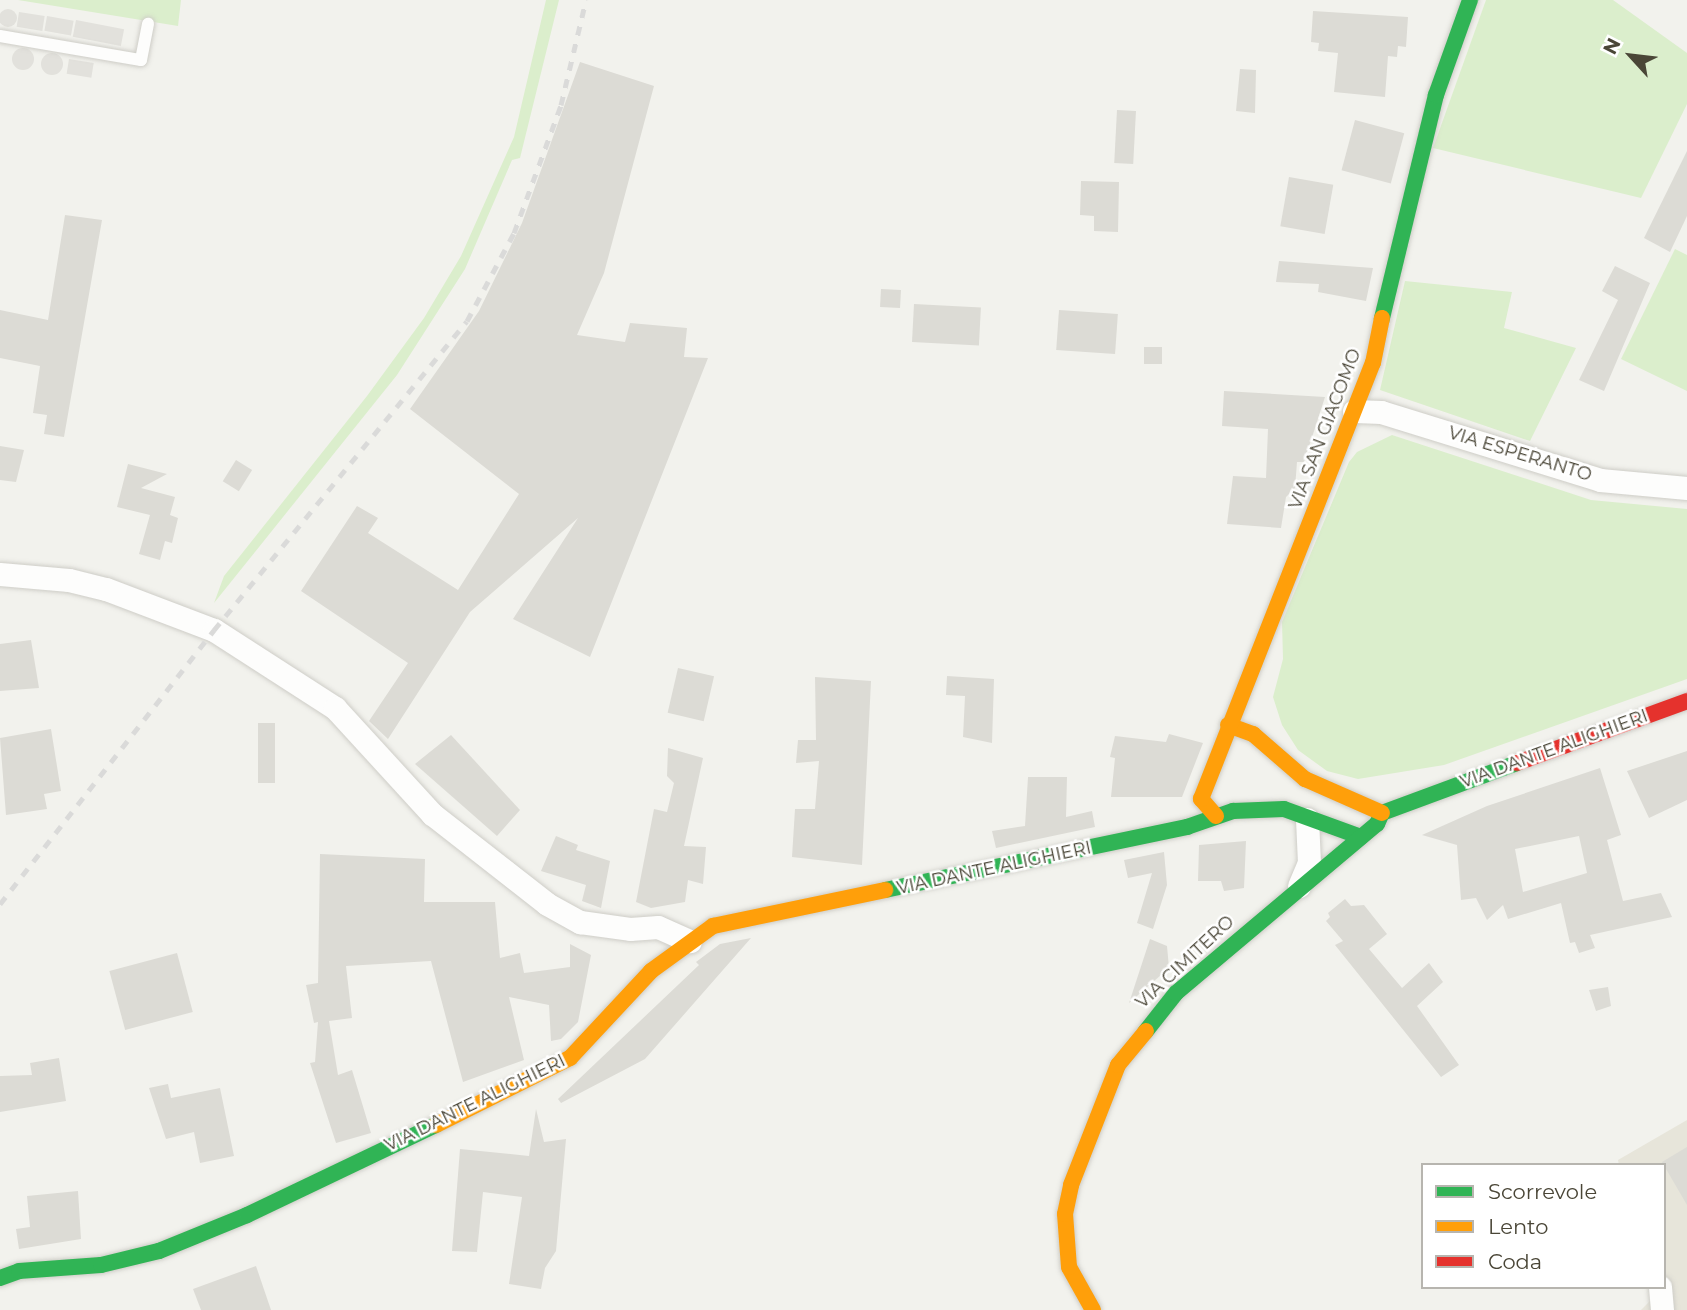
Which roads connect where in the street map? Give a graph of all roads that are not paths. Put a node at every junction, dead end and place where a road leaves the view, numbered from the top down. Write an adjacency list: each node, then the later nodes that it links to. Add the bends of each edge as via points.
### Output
1 (1470, 0): 4 (street, VIA SAN GIACOMO, via 1436,95 1407,201 1373,363)
2 (148, 24): 3 (lane, via 141,60)
3 (0, 36)
4 (1354, 411): 5 (street, VIA ESPERANTO, via 1381,412 1600,480); 8 (street, VIA SAN GIACOMO)
5 (1687, 488)
6 (0, 573): 15 (street, via 106,589 214,630 335,708 432,814 547,904 580,922 630,929 659,927)
7 (1687, 701): 10 (street, VIA DANTE ALIGHIERI)
8 (1228, 725): 9 (street, VIA SAN GIACOMO); 10 (street, via 1253,734 1305,779)
9 (1209, 807): 11 (street, via 1272,808); 12 (street, VIA DANTE ALIGHIERI)
10 (1382, 813): 13 (street, VIA DANTE ALIGHIERI)
11 (1307, 819): 13 (street); 14 (street, via 1309,863)
12 (1166, 831): 15 (street, VIA DANTE ALIGHIERI, via 713,926)
13 (1361, 837): 14 (street, VIA CIMITERO)
14 (1299, 886): 18 (street, VIA CIMITERO, via 1176,993 1118,1065 1071,1185 1065,1214 1069,1267)
15 (690, 941): 16 (street, VIA DANTE ALIGHIERI, via 651,971 570,1058 498,1095 247,1215 159,1251 101,1265 19,1271)
16 (0, 1278)
17 (1660, 1289): 19 (street)
18 (1093, 1310)
19 (1662, 1310)

